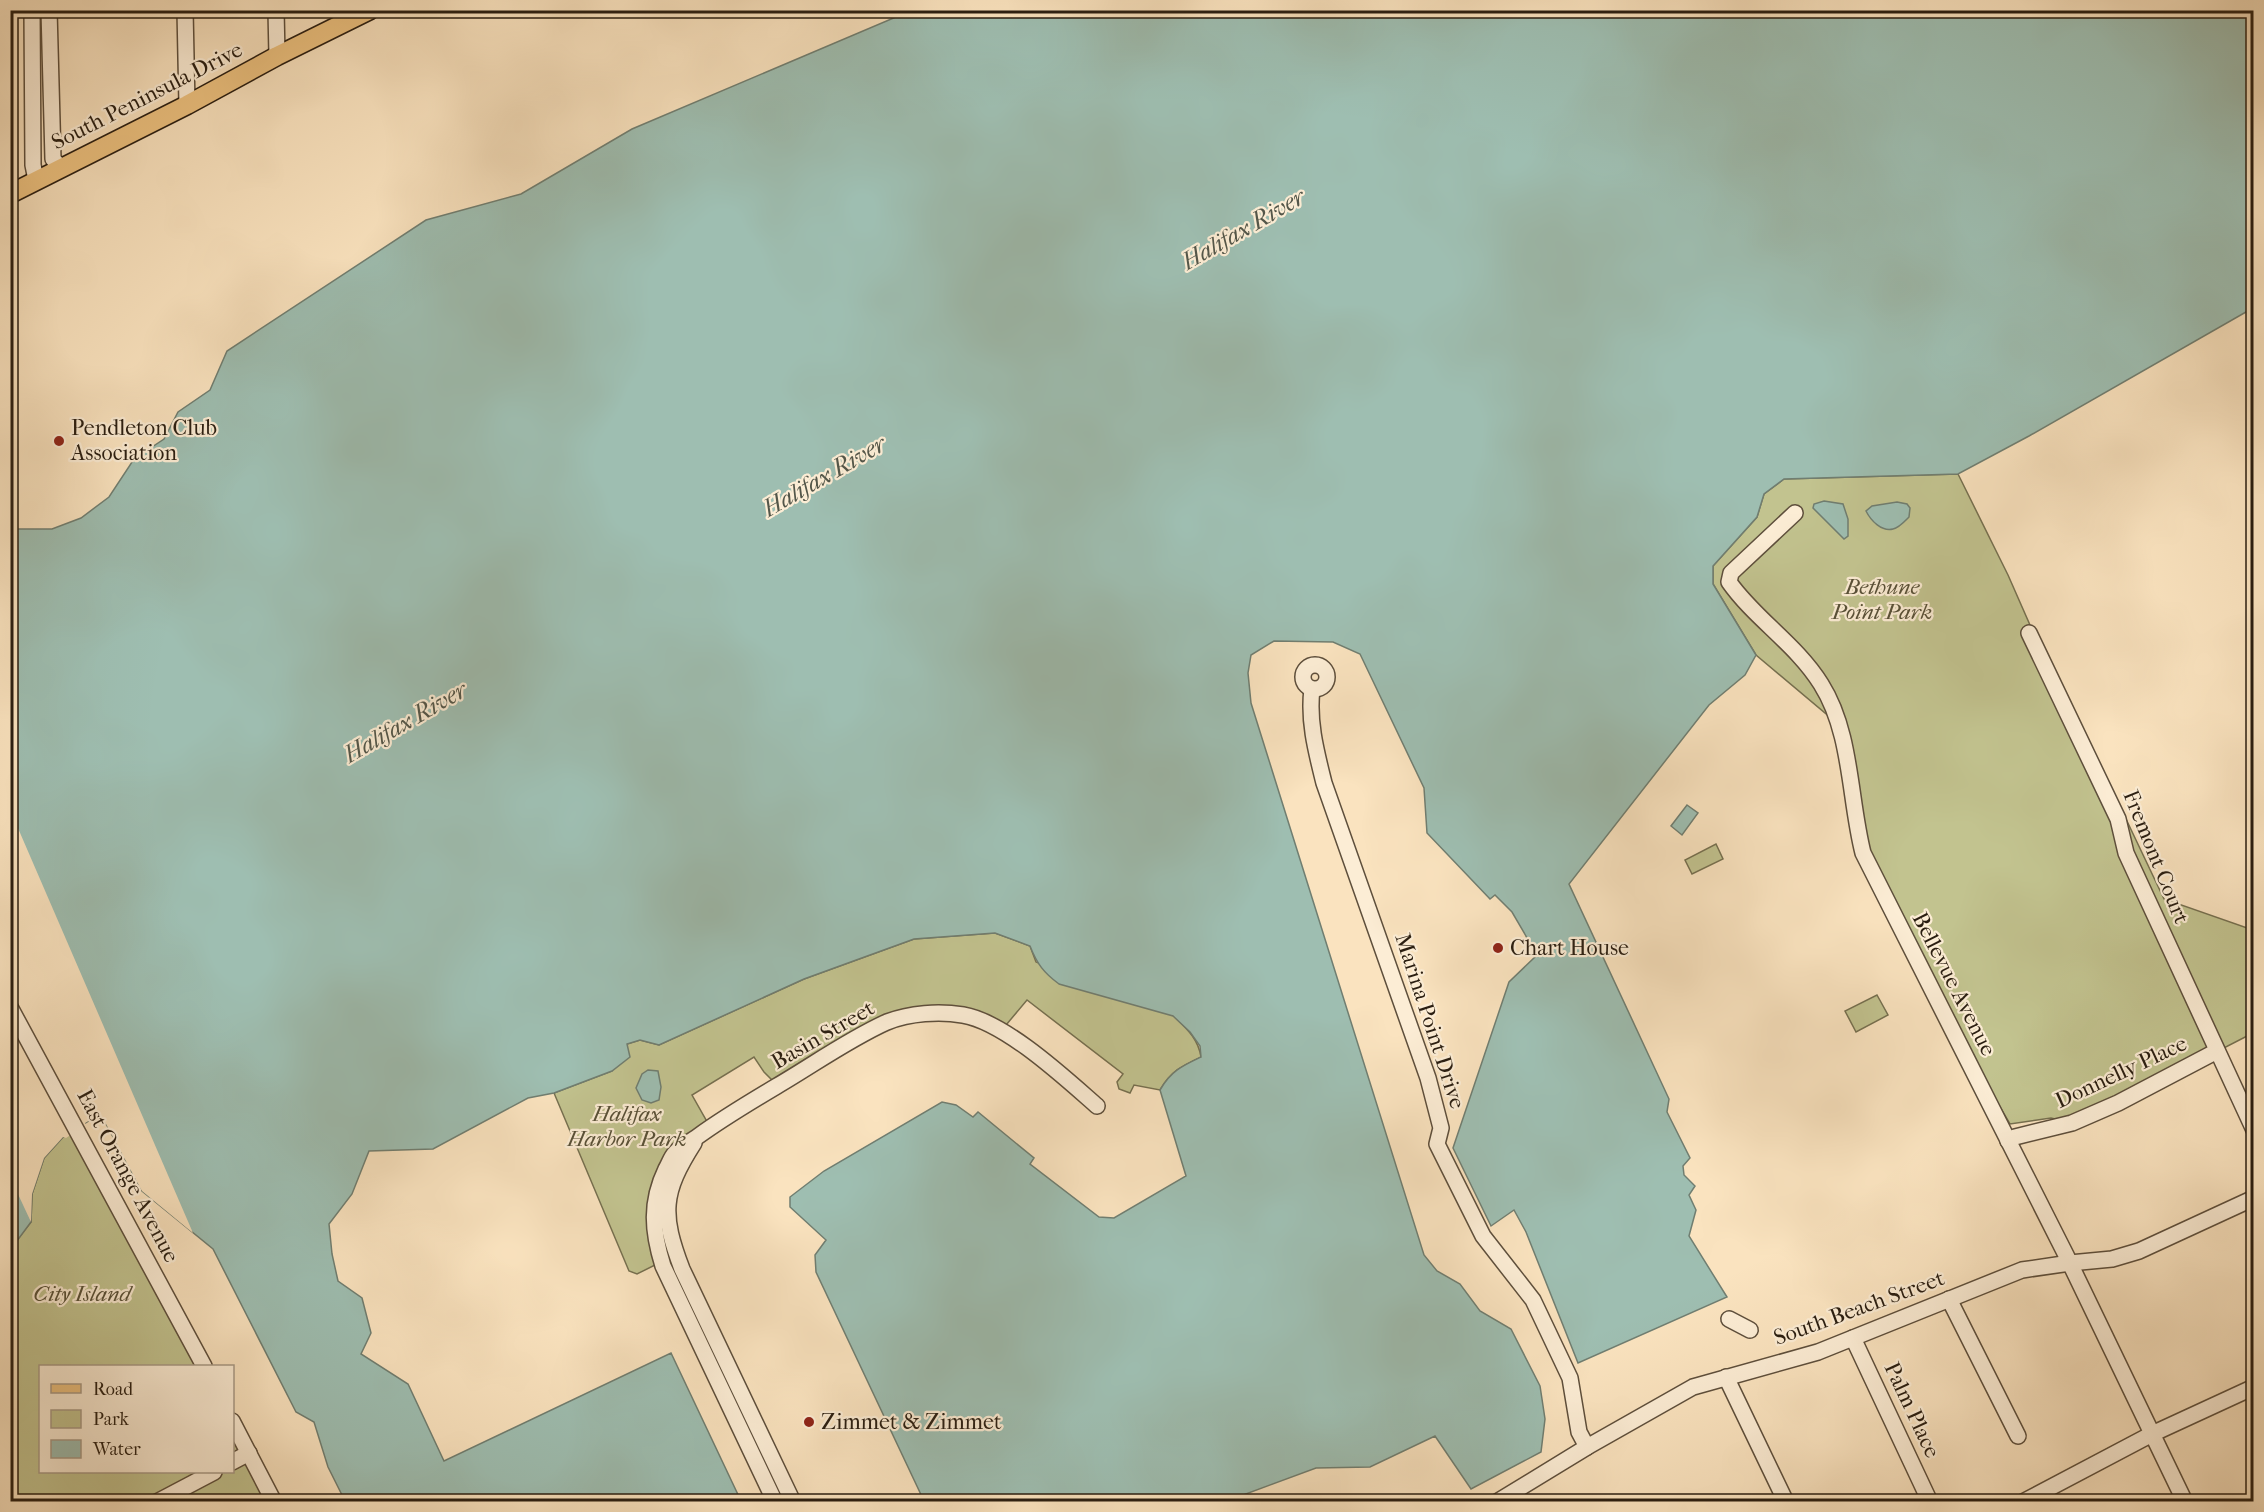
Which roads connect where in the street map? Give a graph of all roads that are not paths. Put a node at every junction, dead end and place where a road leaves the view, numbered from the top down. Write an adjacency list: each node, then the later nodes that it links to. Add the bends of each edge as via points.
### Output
1 (32, 10): 9 (street)
2 (49, 10): 8 (street, via 53,159)
3 (185, 10): 7 (street)
4 (276, 10): 6 (street)
5 (370, 10): 6 (main road, South Peninsula Drive)
6 (277, 56): 7 (main road, South Peninsula Drive)
7 (187, 105): 8 (main road, South Peninsula Drive)
8 (60, 167): 9 (main road, South Peninsula Drive)
9 (36, 180): 10 (main road, South Peninsula Drive)
10 (10, 194)
11 (1795, 513): 19 (street, Bellevue Avenue, via 1731,573 1729,582 1801,656 1830,701 1843,742 1863,853)
12 (2029, 633): 15 (street, Fremont Court, via 2118,819 2126,853)
13 (1312, 689): 38 (street, Marina Point Drive, via 1313,739 1324,783 1428,1078 1441,1128 1437,1144 1483,1236 1533,1300 1570,1378 1579,1432)
14 (10, 1007): 30 (street, East Orange Avenue)
15 (2217, 1051): 17 (street, Fremont Court); 19 (street, Donnelly Place, via 2072,1123)
16 (1097, 1106): 18 (street, Basin Street, via 1060,1074 989,1024 965,1015 913,1015 888,1022)
17 (2253, 1130)
18 (699, 1136): 21 (street, Basin Street, via 672,1181 667,1204 671,1243); 23 (street, Basin Street, via 674,1153 654,1203 655,1241)
19 (2008, 1141): 22 (street, Bellevue Avenue)
20 (2253, 1198): 22 (street, South Beach Street, via 2139,1251 2112,1259)
21 (678, 1259): 23 (street); 28 (street, Basin Street)
22 (2070, 1263): 24 (street, South Beach Street, via 2022,1270); 36 (street, Bellevue Avenue)
23 (663, 1266): 29 (street, Basin Street)
24 (1949, 1299): 27 (street, South Beach Street); 37 (street)
25 (1729, 1319): 26 (street)
26 (1750, 1330)
27 (1853, 1338): 31 (street, South Beach Street, via 1818,1352); 50 (street, Palm Place)
28 (716, 1340): 29 (street); 33 (street, Basin Street)
29 (702, 1348): 35 (street, Basin Street)
30 (204, 1365)
31 (1726, 1377): 38 (street, South Beach Street, via 1693,1387); 49 (street)
32 (2253, 1387): 36 (street)
33 (756, 1424): 35 (street); 42 (street, Basin Street)
34 (234, 1425): 39 (street)
35 (742, 1432): 43 (street, Basin Street)
36 (2152, 1434): 51 (street); 52 (street, Bellevue Avenue)
37 (2018, 1436)
38 (1587, 1447): 48 (street, South Beach Street)
39 (249, 1453): 40 (street); 45 (street)
40 (234, 1461)
41 (212, 1473): 44 (street)
42 (782, 1479): 43 (street); 47 (street, Basin Street)
43 (767, 1486): 46 (street, Basin Street)
44 (157, 1502)
45 (274, 1502)
46 (774, 1502)
47 (793, 1502)
48 (1497, 1502)
49 (1786, 1502)
50 (1930, 1502)
51 (2023, 1502)
52 (2185, 1502)

